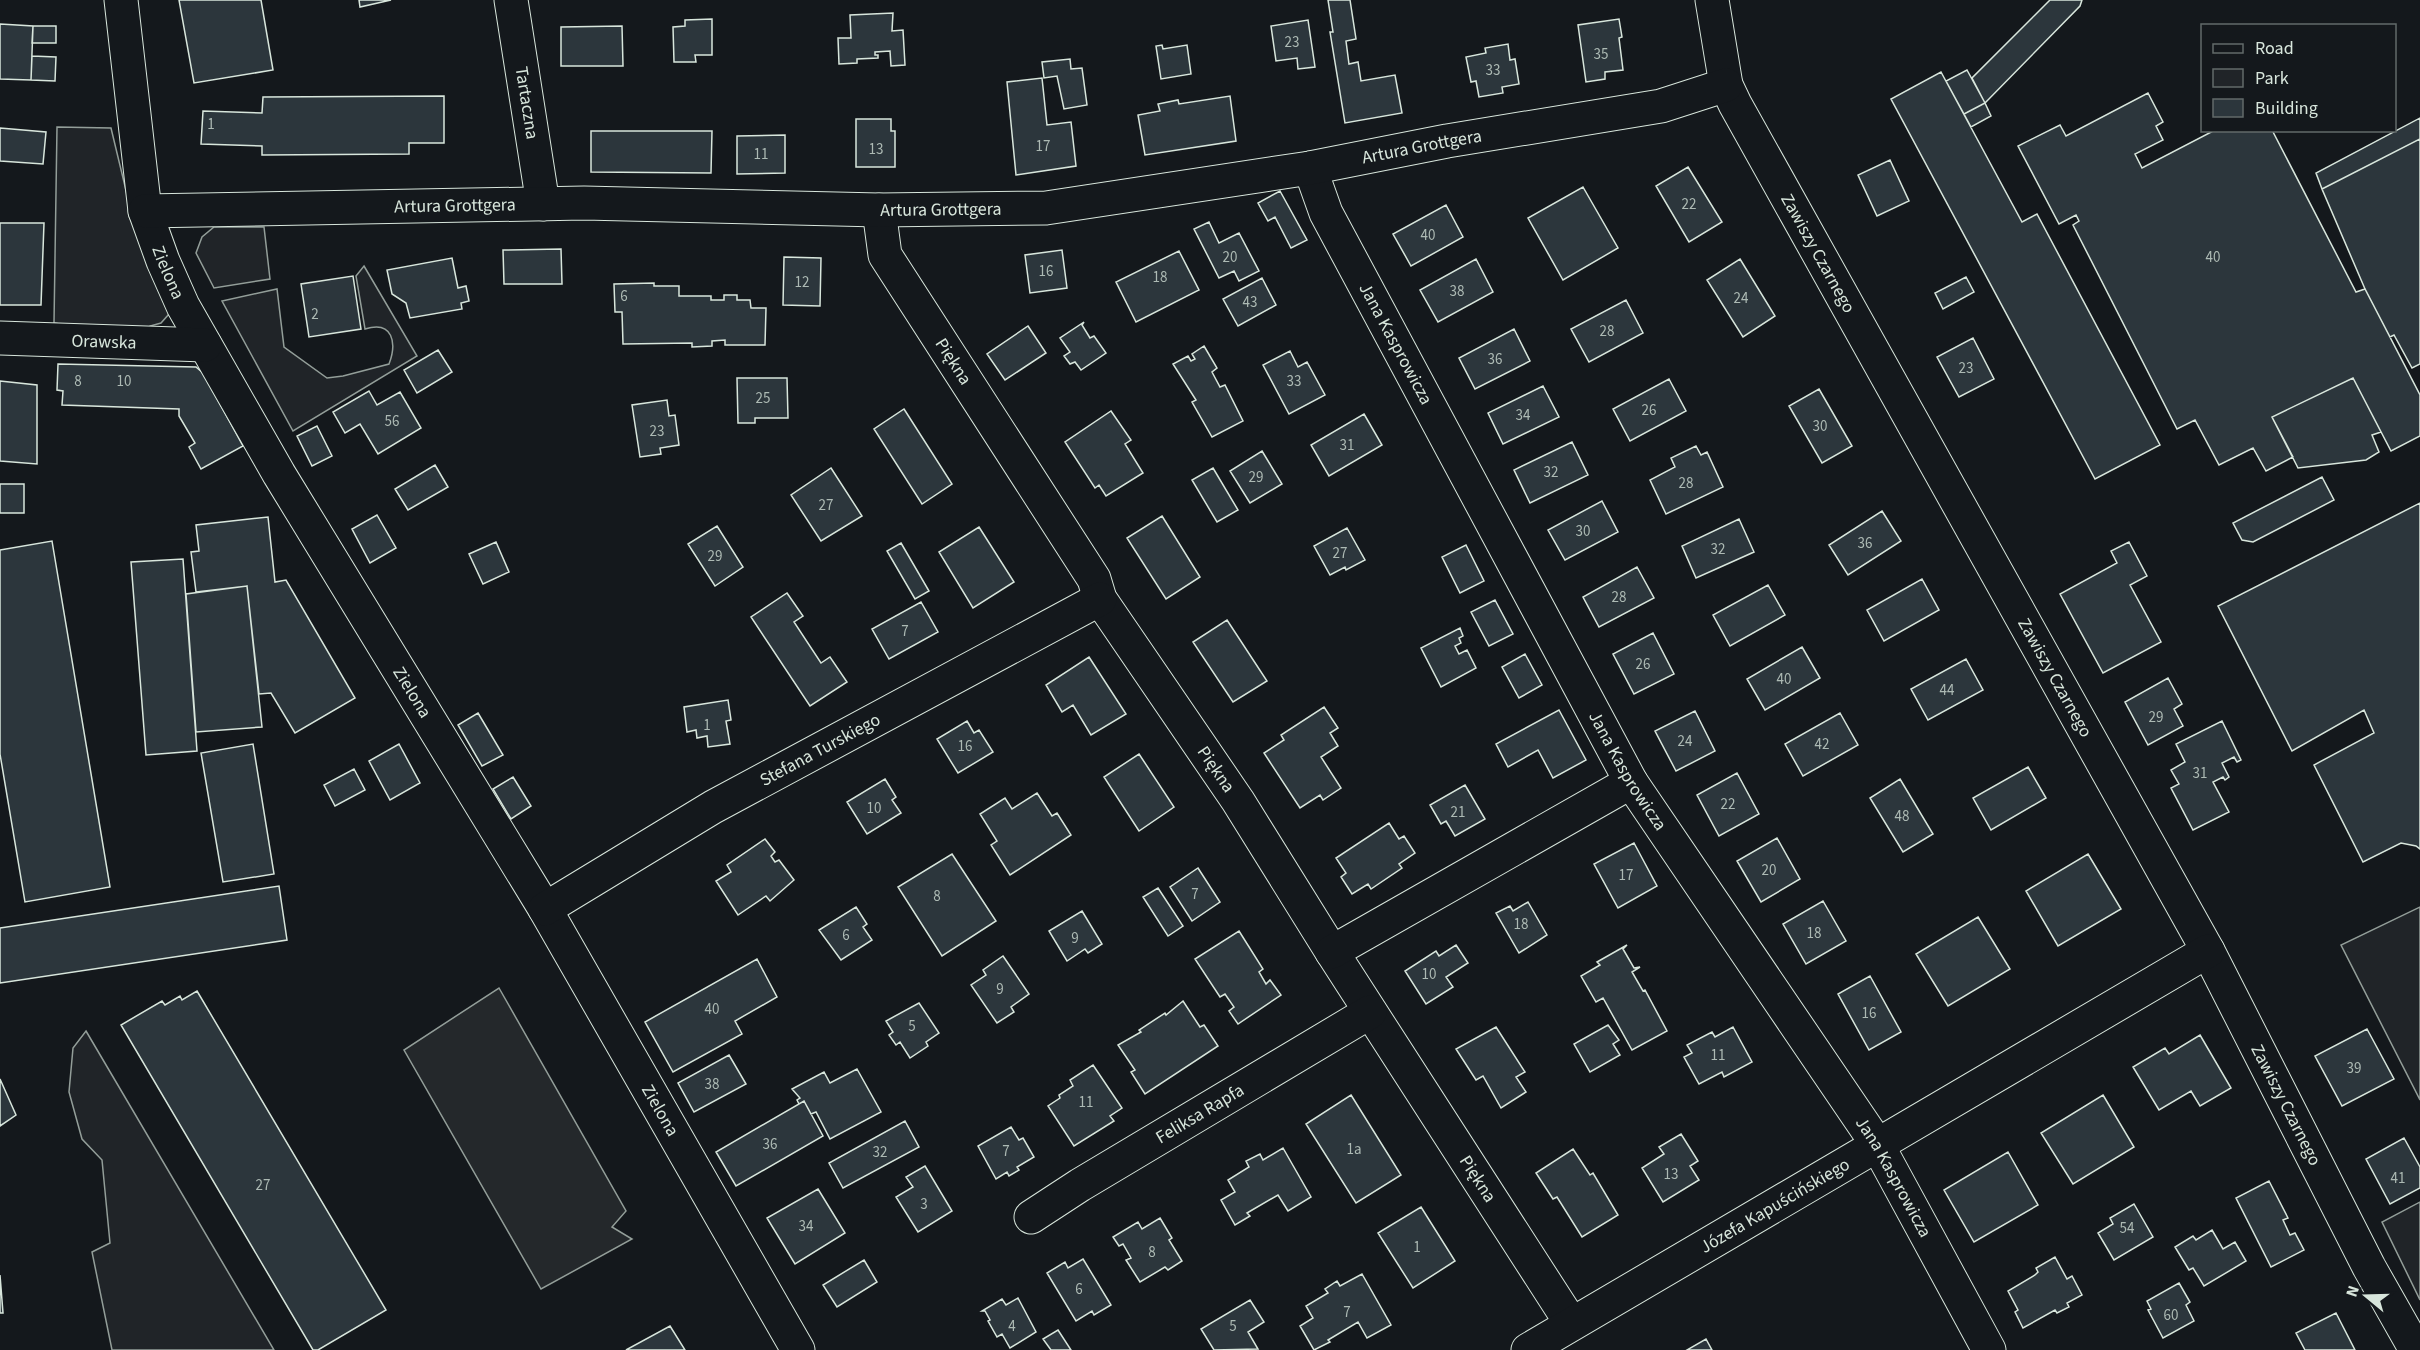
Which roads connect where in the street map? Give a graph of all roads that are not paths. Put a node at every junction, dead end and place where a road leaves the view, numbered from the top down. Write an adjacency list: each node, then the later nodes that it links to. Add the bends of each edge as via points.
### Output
1 (121, 0): 8 (street, Zielona)
2 (511, 0): 6 (street, Tartaczna)
3 (1712, 0): 4 (street, Zawiszy Czarnego)
4 (1726, 85): 5 (street, Artura Grottgera, via 1661,106); 14 (street, Zawiszy Czarnego)
5 (1310, 168): 7 (street, Artura Grottgera, via 1046,208); 12 (street, Jana Kasprowicza, via 1326,213)
6 (543, 204): 7 (street, Artura Grottgera); 8 (street, Artura Grottgera)
7 (879, 210): 11 (street, Piękna, via 885,255 1094,579)
8 (145, 211): 10 (street, Zielona, via 183,306)
9 (0, 338): 10 (street, Orawska)
10 (206, 345): 13 (street, Zielona, via 279,474)
11 (1100, 599): 13 (street, Stefana Turskiego, via 713,807); 15 (street, Piękna, via 1238,801)
12 (1631, 782): 15 (street); 17 (street, Jana Kasprowicza)
13 (545, 909): 20 (street, Zielona)
14 (2208, 951): 17 (street, Józefa Kapuścińskiego); 23 (street, Zawiszy Czarnego, via 2369,1267)
15 (1332, 952): 16 (street, Piękna)
16 (1371, 1012): 18 (street, Feliksa Rapfa); 19 (street, Piękna)
17 (1877, 1144): 19 (street, Józefa Kapuścińskiego); 22 (street, Jana Kasprowicza)
18 (1031, 1217)
19 (1571, 1323): 21 (street, Józefa Kapuścińskiego)
20 (798, 1350)
21 (1528, 1350)
22 (1989, 1350)
23 (2416, 1350)

